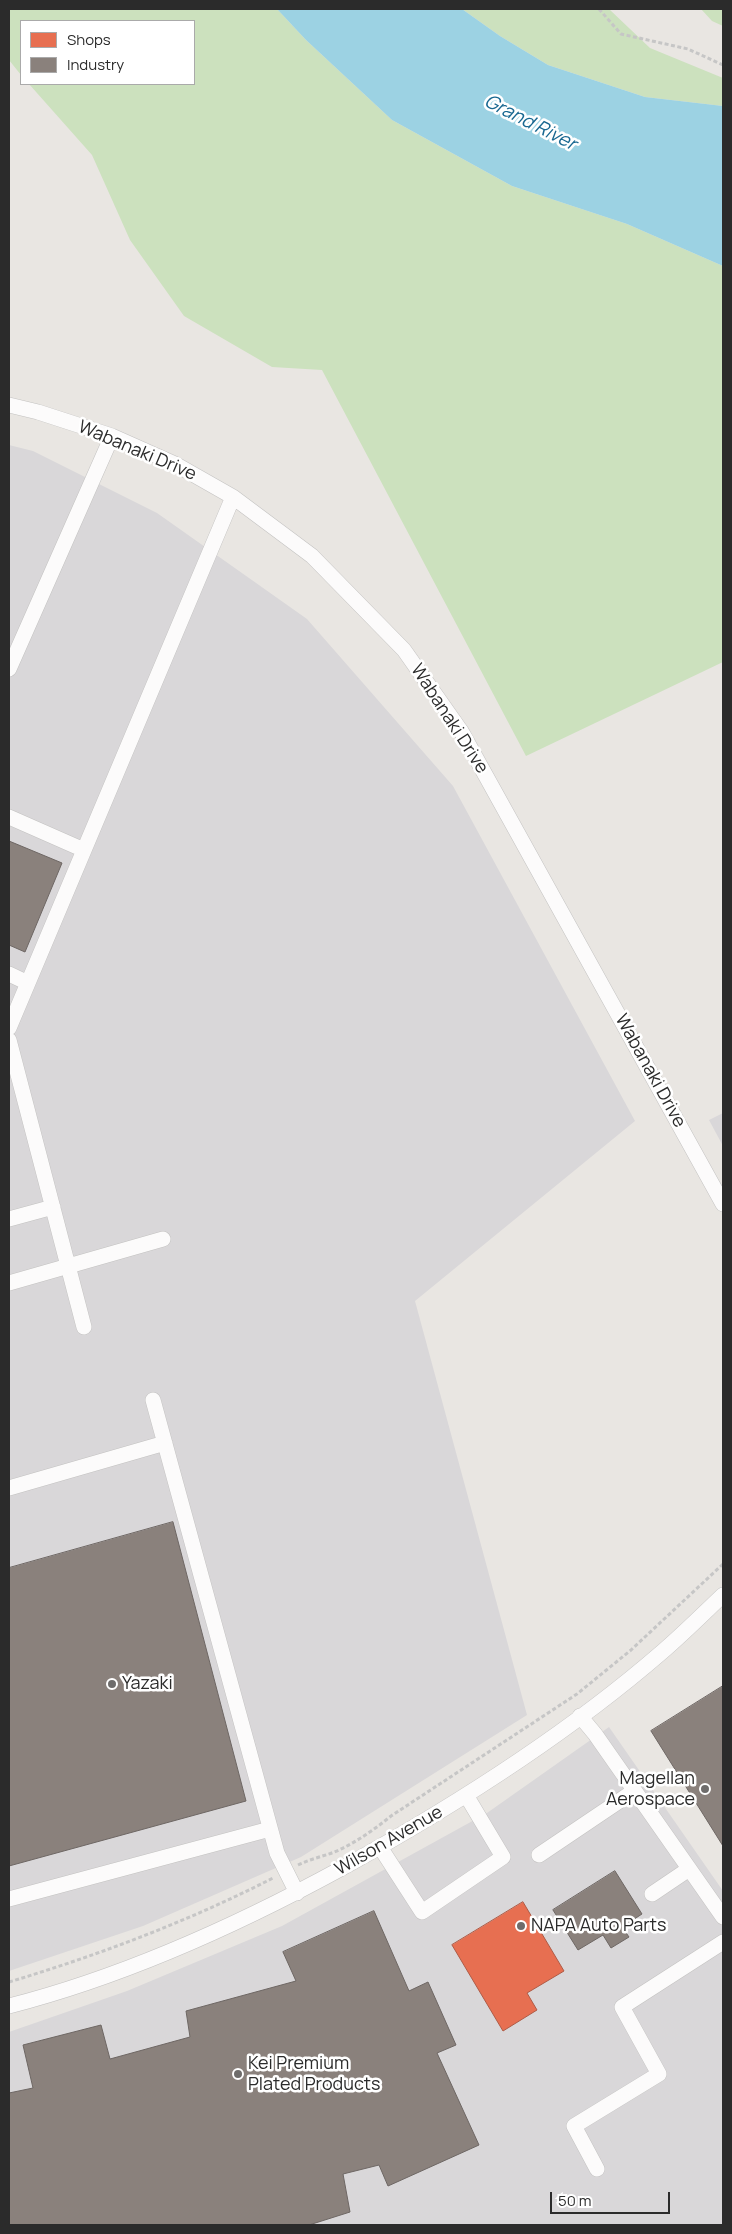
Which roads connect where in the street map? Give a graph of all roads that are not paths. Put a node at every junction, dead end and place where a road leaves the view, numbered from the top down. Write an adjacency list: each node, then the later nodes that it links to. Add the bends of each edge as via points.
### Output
1 (9, 405): 2 (street, Wabanaki Drive)
2 (112, 436): 3 (street, Wabanaki Drive, via 175,464); 4 (street)
3 (233, 497): 6 (street); 11 (street, Wabanaki Drive, via 312,556 404,650 461,730)
4 (9, 669)
5 (9, 817): 6 (street)
6 (84, 850): 8 (street)
7 (9, 974): 8 (street)
8 (28, 983): 9 (street)
9 (9, 1028)
10 (9, 1040): 12 (street)
11 (723, 1204)
12 (53, 1207): 13 (street); 15 (street)
13 (9, 1219)
14 (163, 1239): 15 (street)
15 (68, 1266): 16 (street); 17 (street)
16 (9, 1283)
17 (84, 1327)
18 (154, 1400): 19 (street)
19 (165, 1443): 20 (street); 25 (street)
20 (9, 1488)
21 (723, 1596): 22 (street, Wilson Avenue, via 662,1653)
22 (580, 1716): 23 (street); 24 (street, Wilson Avenue, via 536,1750)
23 (634, 1791): 27 (street); 28 (street)
24 (466, 1795): 26 (street, Wilson Avenue); 26 (street, via 503,1857 422,1912)
25 (270, 1829): 29 (street, via 277,1853); 31 (street)
26 (380, 1847): 29 (street, Wilson Avenue)
27 (539, 1855)
28 (689, 1869): 30 (street); 32 (street)
29 (297, 1893): 34 (street, Wilson Avenue, via 165,1953 56,1994)
30 (652, 1894)
31 (9, 1899)
32 (723, 1917)
33 (723, 1942): 35 (street, via 622,2007 659,2074 574,2126)
34 (9, 2006)
35 (597, 2169)

